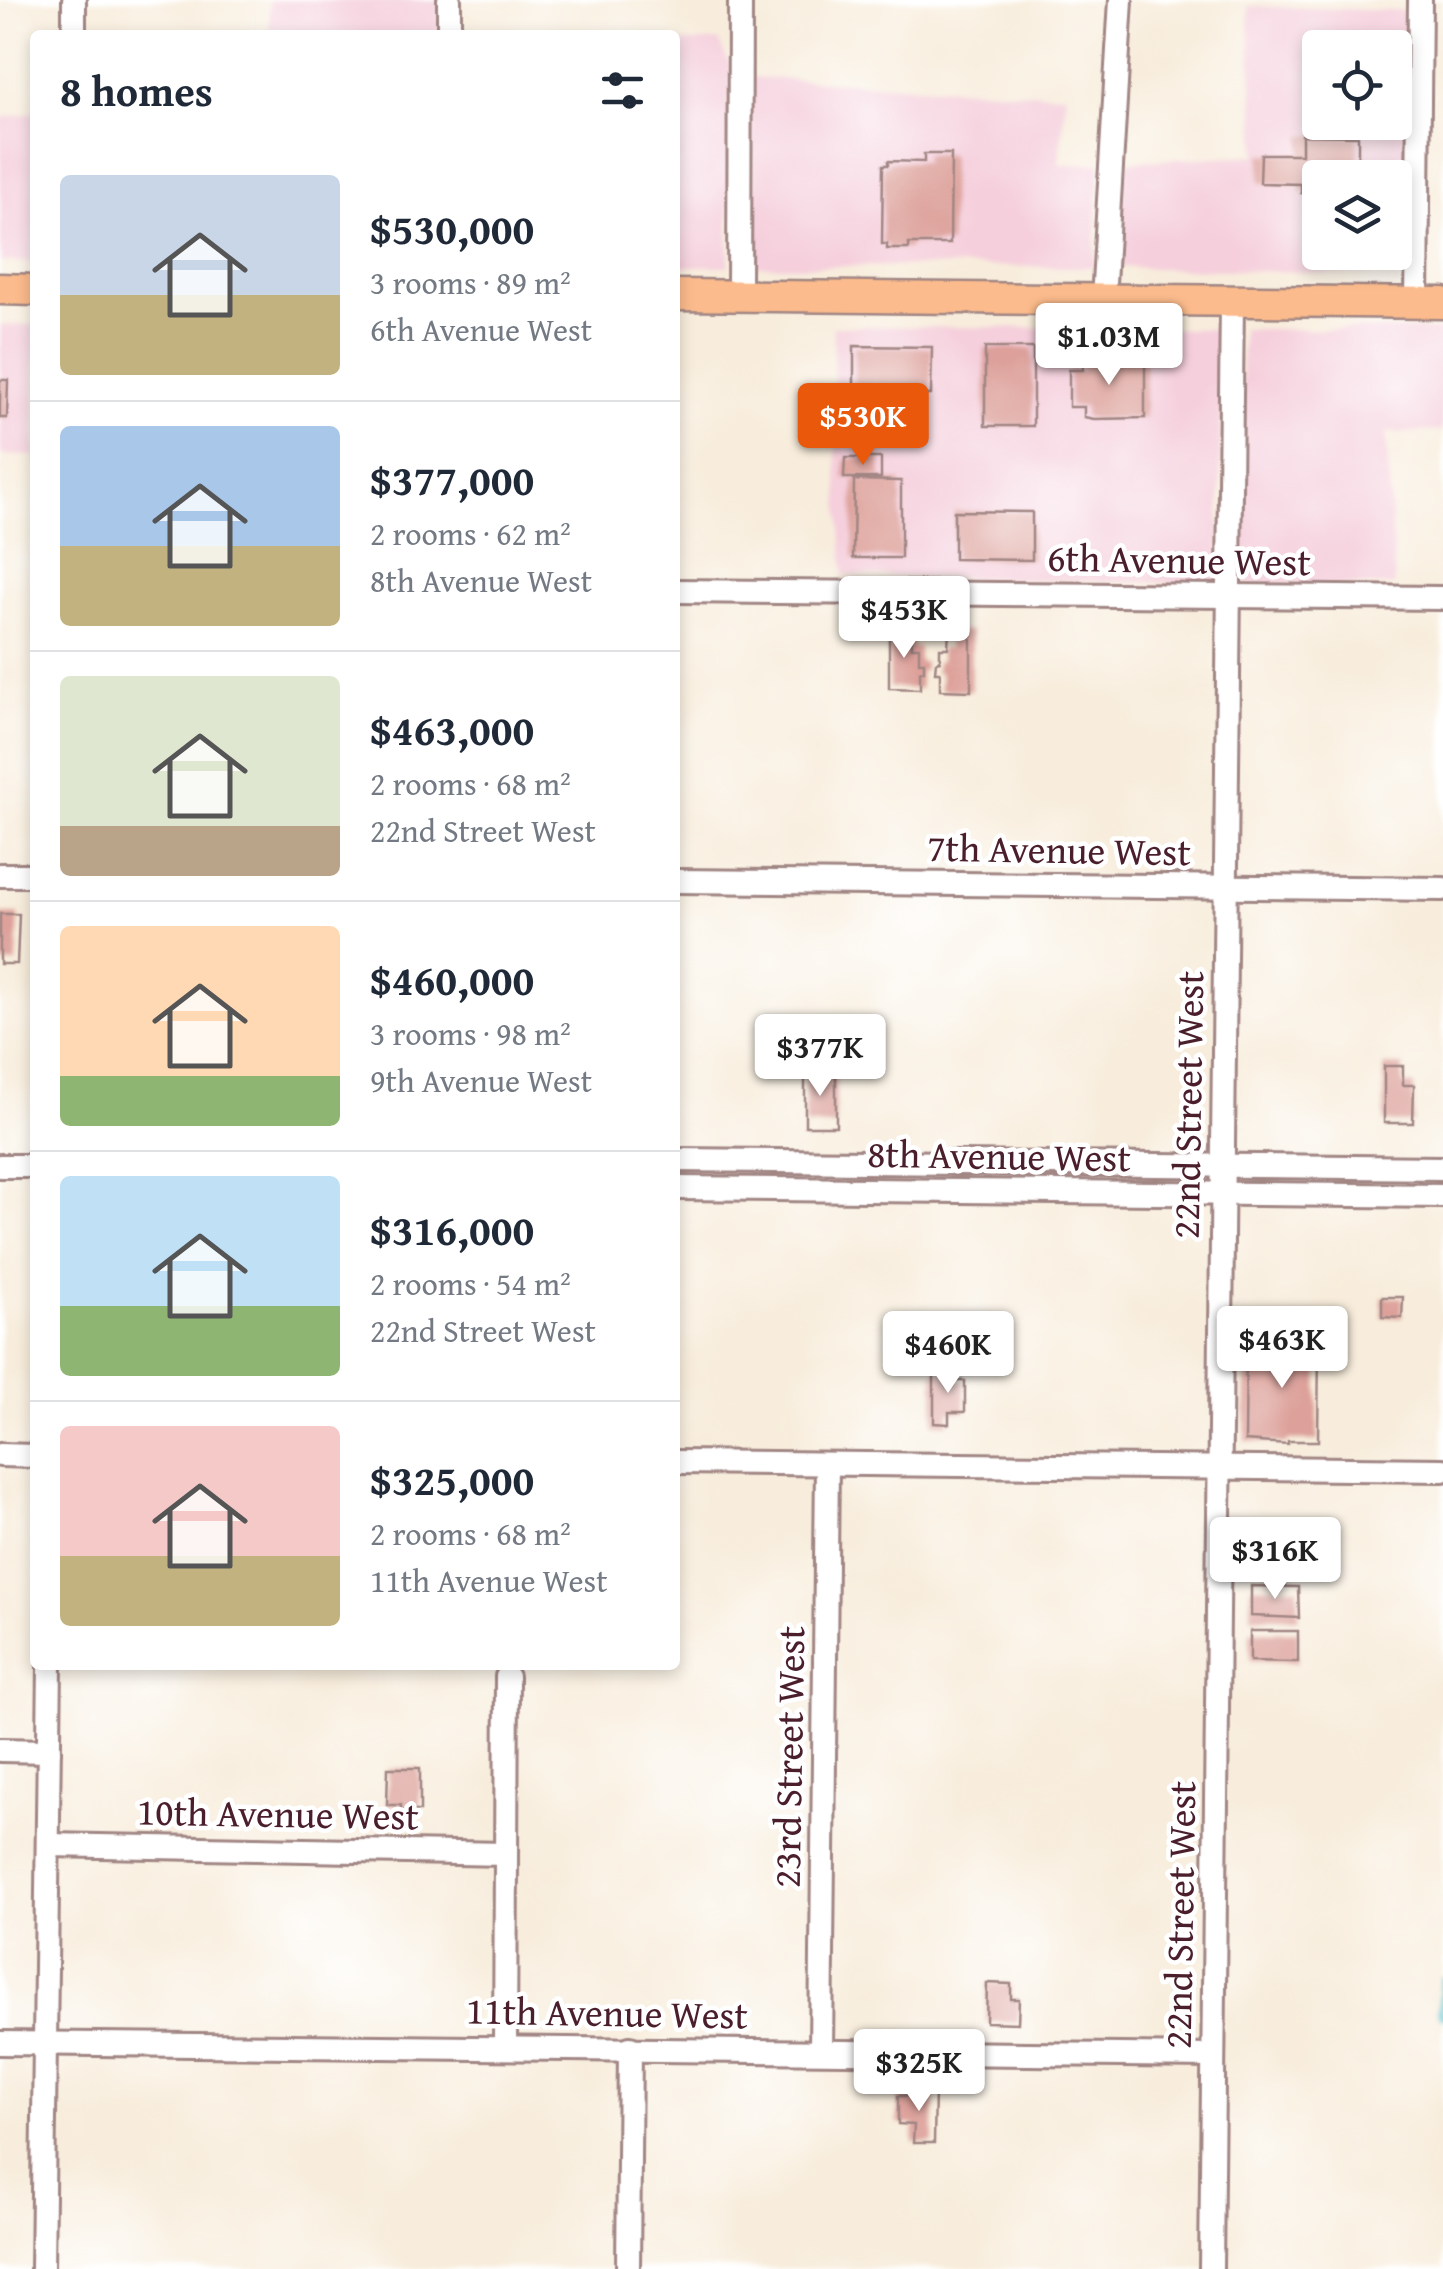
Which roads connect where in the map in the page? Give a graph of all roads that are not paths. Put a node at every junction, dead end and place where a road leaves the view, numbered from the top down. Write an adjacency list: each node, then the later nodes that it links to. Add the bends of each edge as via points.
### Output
1 (74, 0): 6 (street)
2 (449, 0): 7 (street)
3 (740, 0): 11 (street)
4 (1120, 0): 12 (street)
5 (1420, 0): 14 (street)
6 (74, 30)
7 (449, 30)
8 (0, 289): 9 (main road)
9 (30, 290)
10 (680, 296): 11 (main road)
11 (738, 296): 12 (main road)
12 (1104, 300): 13 (main road)
13 (1232, 301): 14 (main road); 16 (street, 22nd Street West)
14 (1430, 303)
15 (680, 591): 16 (street, 6th Avenue West)
16 (1229, 595): 17 (street, 6th Avenue West); 21 (street, 22nd Street West)
17 (1443, 598)
18 (0, 875): 19 (street)
19 (30, 876)
20 (680, 881): 21 (street, 7th Avenue West)
21 (1226, 888): 22 (street, 7th Avenue West); 26 (street, 22nd Street West)
22 (1443, 889)
23 (680, 1160): 26 (street, 8th Avenue West)
24 (0, 1166): 25 (street)
25 (30, 1166)
26 (1224, 1166): 27 (street, 8th Avenue West); 29 (street, 22nd Street West)
27 (1443, 1168)
28 (680, 1188): 29 (street, 8th Avenue West)
29 (1222, 1194): 30 (street, 8th Avenue West); 35 (street, 22nd Street West)
30 (1443, 1196)
31 (0, 1455): 32 (street)
32 (30, 1456)
33 (680, 1462): 34 (street)
34 (827, 1464): 35 (street); 47 (street, 23rd Street West)
35 (1219, 1468): 36 (street); 48 (street, 22nd Street West)
36 (1443, 1470)
37 (50, 1670): 40 (street)
38 (507, 1677): 42 (street)
39 (0, 1750): 40 (street)
40 (49, 1751): 41 (street)
41 (48, 1845): 42 (street, 10th Avenue West); 44 (street)
42 (506, 1854): 45 (street)
43 (0, 2043): 44 (street, 11th Avenue West)
44 (44, 2043): 45 (street, 11th Avenue West); 49 (street)
45 (505, 2046): 46 (street, 11th Avenue West)
46 (630, 2048): 47 (street, 11th Avenue West); 50 (street)
47 (821, 2051): 48 (street, 11th Avenue West)
48 (1213, 2056): 51 (street, 22nd Street West)
49 (42, 2269)
50 (628, 2269)
51 (1212, 2269)

